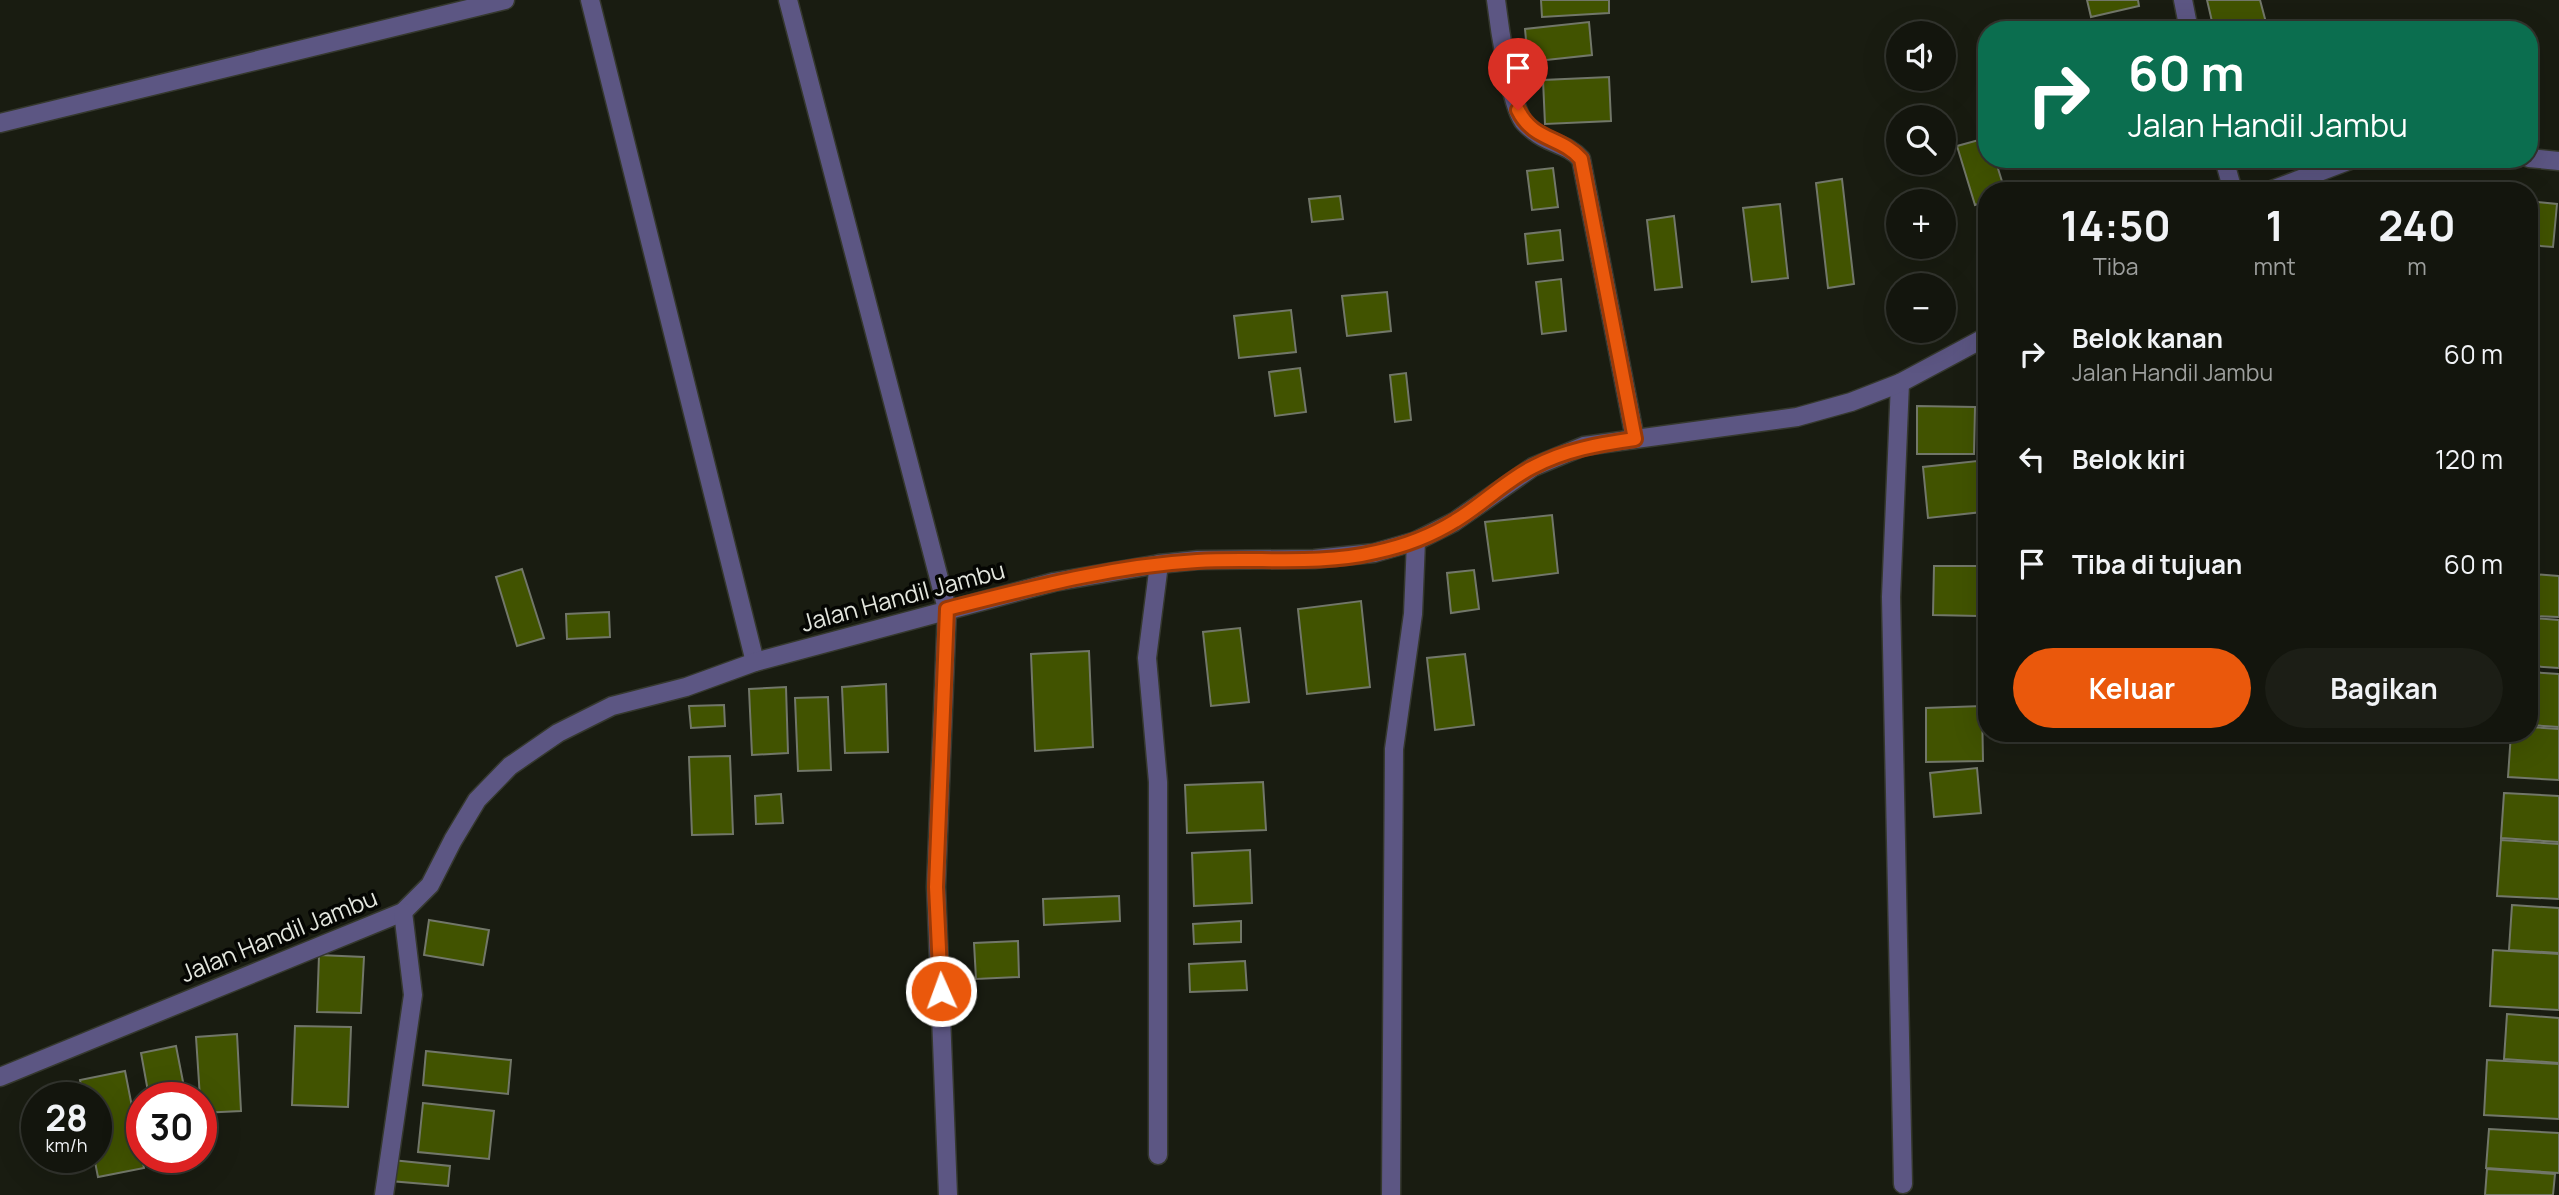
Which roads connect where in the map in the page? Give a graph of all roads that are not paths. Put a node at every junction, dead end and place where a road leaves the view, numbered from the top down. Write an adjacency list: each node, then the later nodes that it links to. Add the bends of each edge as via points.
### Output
1 (505, 0): 7 (street)
2 (590, 0): 18 (street)
3 (788, 0): 17 (street)
4 (1496, 0): 14 (street, via 1524,122 1537,135 1572,149 1581,159)
5 (2183, 0): 6 (street)
6 (2187, 21)
7 (0, 123)
8 (2538, 159): 9 (street)
9 (2559, 161)
10 (2329, 168): 11 (street)
11 (2293, 182)
12 (1978, 341): 13 (street, Jalan Handil Jambu)
13 (1900, 383): 14 (street, Jalan Handil Jambu, via 1797,417); 22 (street, via 1891,597)
14 (1635, 439): 15 (street, Jalan Handil Jambu, via 1584,446 1533,467 1454,522)
15 (1416, 541): 16 (street, Jalan Handil Jambu, via 1374,553 1314,559); 25 (street, via 1413,614 1394,749)
16 (1159, 564): 17 (street, Jalan Handil Jambu, via 1054,582); 21 (street, via 1147,658 1158,782)
17 (947, 609): 18 (street, Jalan Handil Jambu); 24 (street, via 936,887)
18 (755, 662): 19 (street, Jalan Handil Jambu, via 686,687 612,706 558,733 510,766 477,800 430,884)
19 (402, 912): 20 (street, Jalan Handil Jambu); 23 (street, via 413,995)
20 (0, 1077)
21 (1158, 1156)
22 (1903, 1184)
23 (384, 1195)
24 (948, 1195)
25 (1391, 1195)

